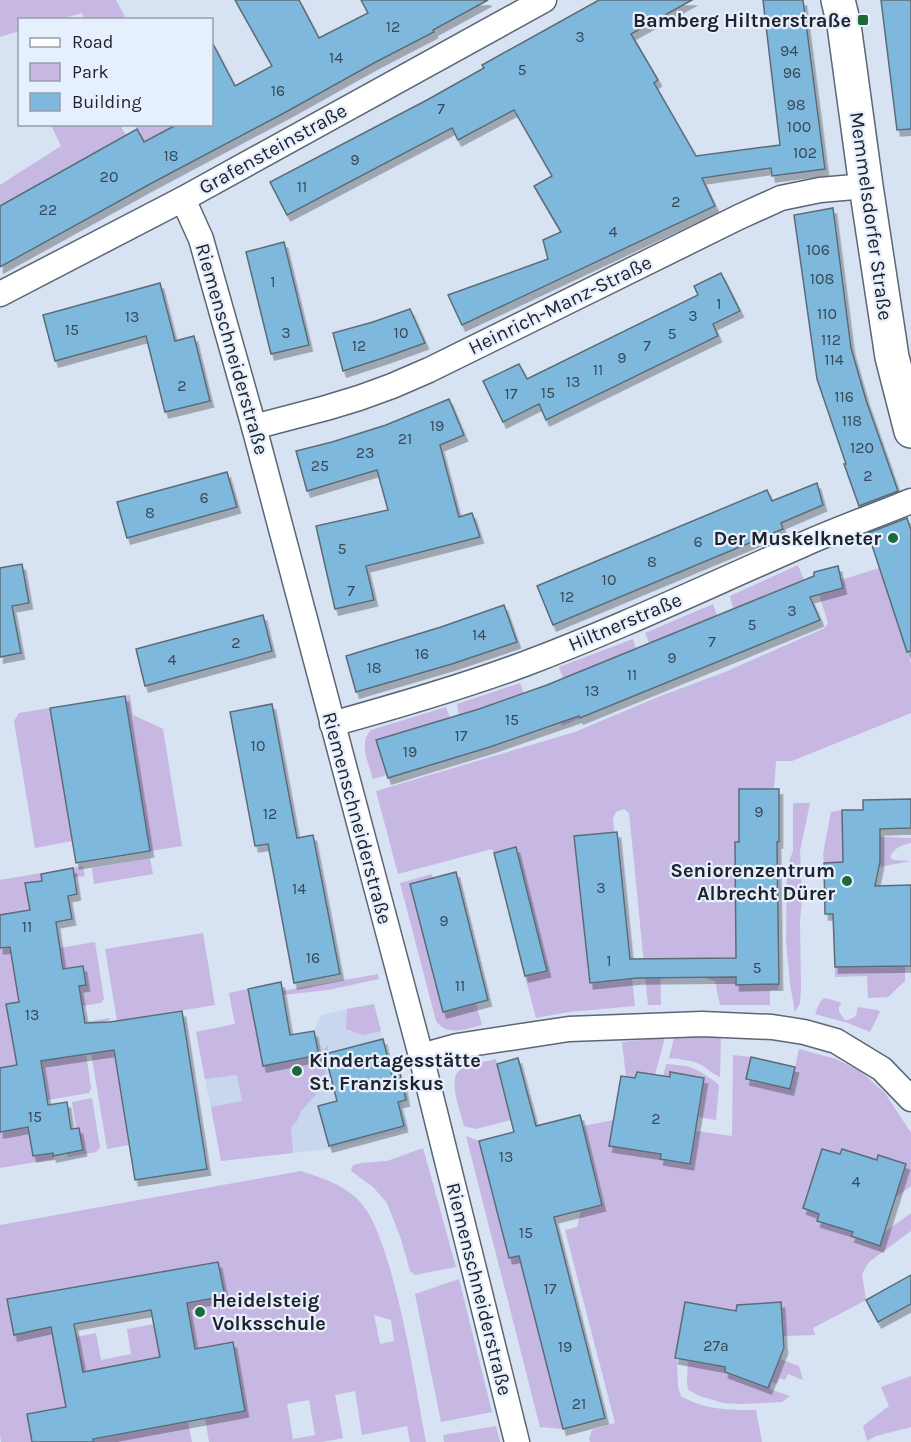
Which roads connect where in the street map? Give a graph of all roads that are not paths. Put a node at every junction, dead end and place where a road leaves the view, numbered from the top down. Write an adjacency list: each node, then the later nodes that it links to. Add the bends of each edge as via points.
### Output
1 (544, 0): 4 (street, Grafensteinstraße)
2 (838, 0): 3 (main road, Memmelsdorfer Straße)
3 (866, 186): 6 (street, Heinrich-Manz-Straße, via 782,198 429,370 326,408); 7 (main road, Memmelsdorfer Straße, via 892,357)
4 (183, 199): 5 (street, Grafensteinstraße); 6 (street, Riemenschneiderstraße, via 201,239)
5 (0, 294)
6 (254, 427): 9 (street, Riemenschneiderstraße)
7 (911, 431)
8 (911, 501): 9 (street, Hiltnerstraße, via 526,663)
9 (332, 723): 10 (street, Riemenschneiderstraße)
10 (421, 1056): 11 (street, via 458,1046 569,1029 702,1024 772,1028 836,1041 882,1069); 12 (street, Riemenschneiderstraße)
11 (911, 1099)
12 (517, 1442)

